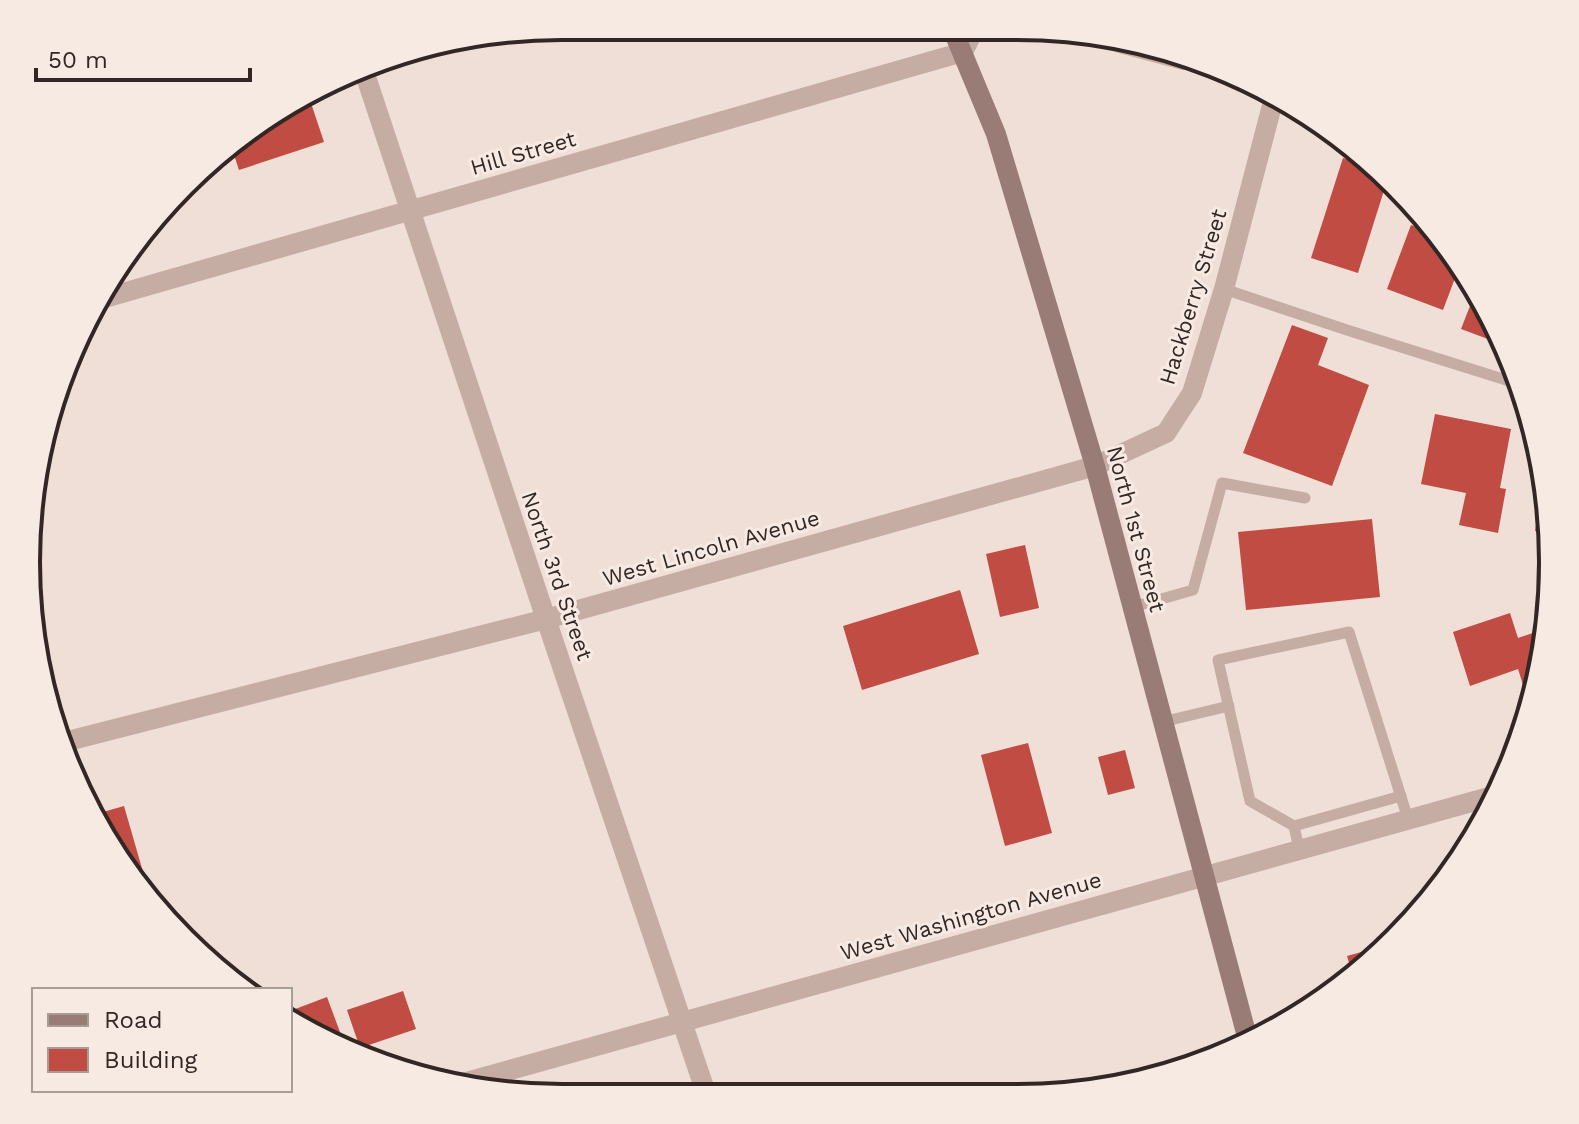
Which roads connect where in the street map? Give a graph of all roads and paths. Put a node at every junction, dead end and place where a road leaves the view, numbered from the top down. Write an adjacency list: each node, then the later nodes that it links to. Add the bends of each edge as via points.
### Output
1 (960, 40): 5 (street, Hill Street)
2 (963, 40): 9 (main road, North 1st Street)
3 (366, 78): 5 (street, North 3rd Street)
4 (1272, 107): 6 (street, Hackberry Street)
5 (410, 210): 7 (street, Hill Street); 12 (street, North 3rd Street)
6 (1224, 289): 8 (lane); 9 (street, Hackberry Street, via 1192,393 1166,433)
7 (113, 296)
8 (1506, 380)
9 (1095, 466): 11 (main road, North 1st Street); 12 (street, West Lincoln Avenue)
10 (1305, 498): 11 (lane, via 1222,483 1193,590)
11 (1133, 607): 14 (main road, North 1st Street)
12 (546, 619): 15 (street, West Lincoln Avenue); 22 (street, North 3rd Street)
13 (1229, 706): 14 (lane); 16 (lane, via 1218,660 1349,632); 19 (lane, via 1250,801)
14 (1162, 722): 21 (main road, North 1st Street)
15 (72, 740)
16 (1401, 796): 18 (lane); 19 (lane)
17 (1482, 799): 18 (street, West Washington Avenue)
18 (1408, 819): 20 (street, West Washington Avenue)
19 (1294, 826): 20 (lane)
20 (1299, 849): 21 (street, West Washington Avenue)
21 (1203, 875): 22 (street, West Washington Avenue); 23 (main road, North 1st Street)
22 (683, 1022): 24 (street, West Washington Avenue); 25 (street, North 3rd Street)
23 (1245, 1031)
24 (482, 1078)
25 (703, 1084)

